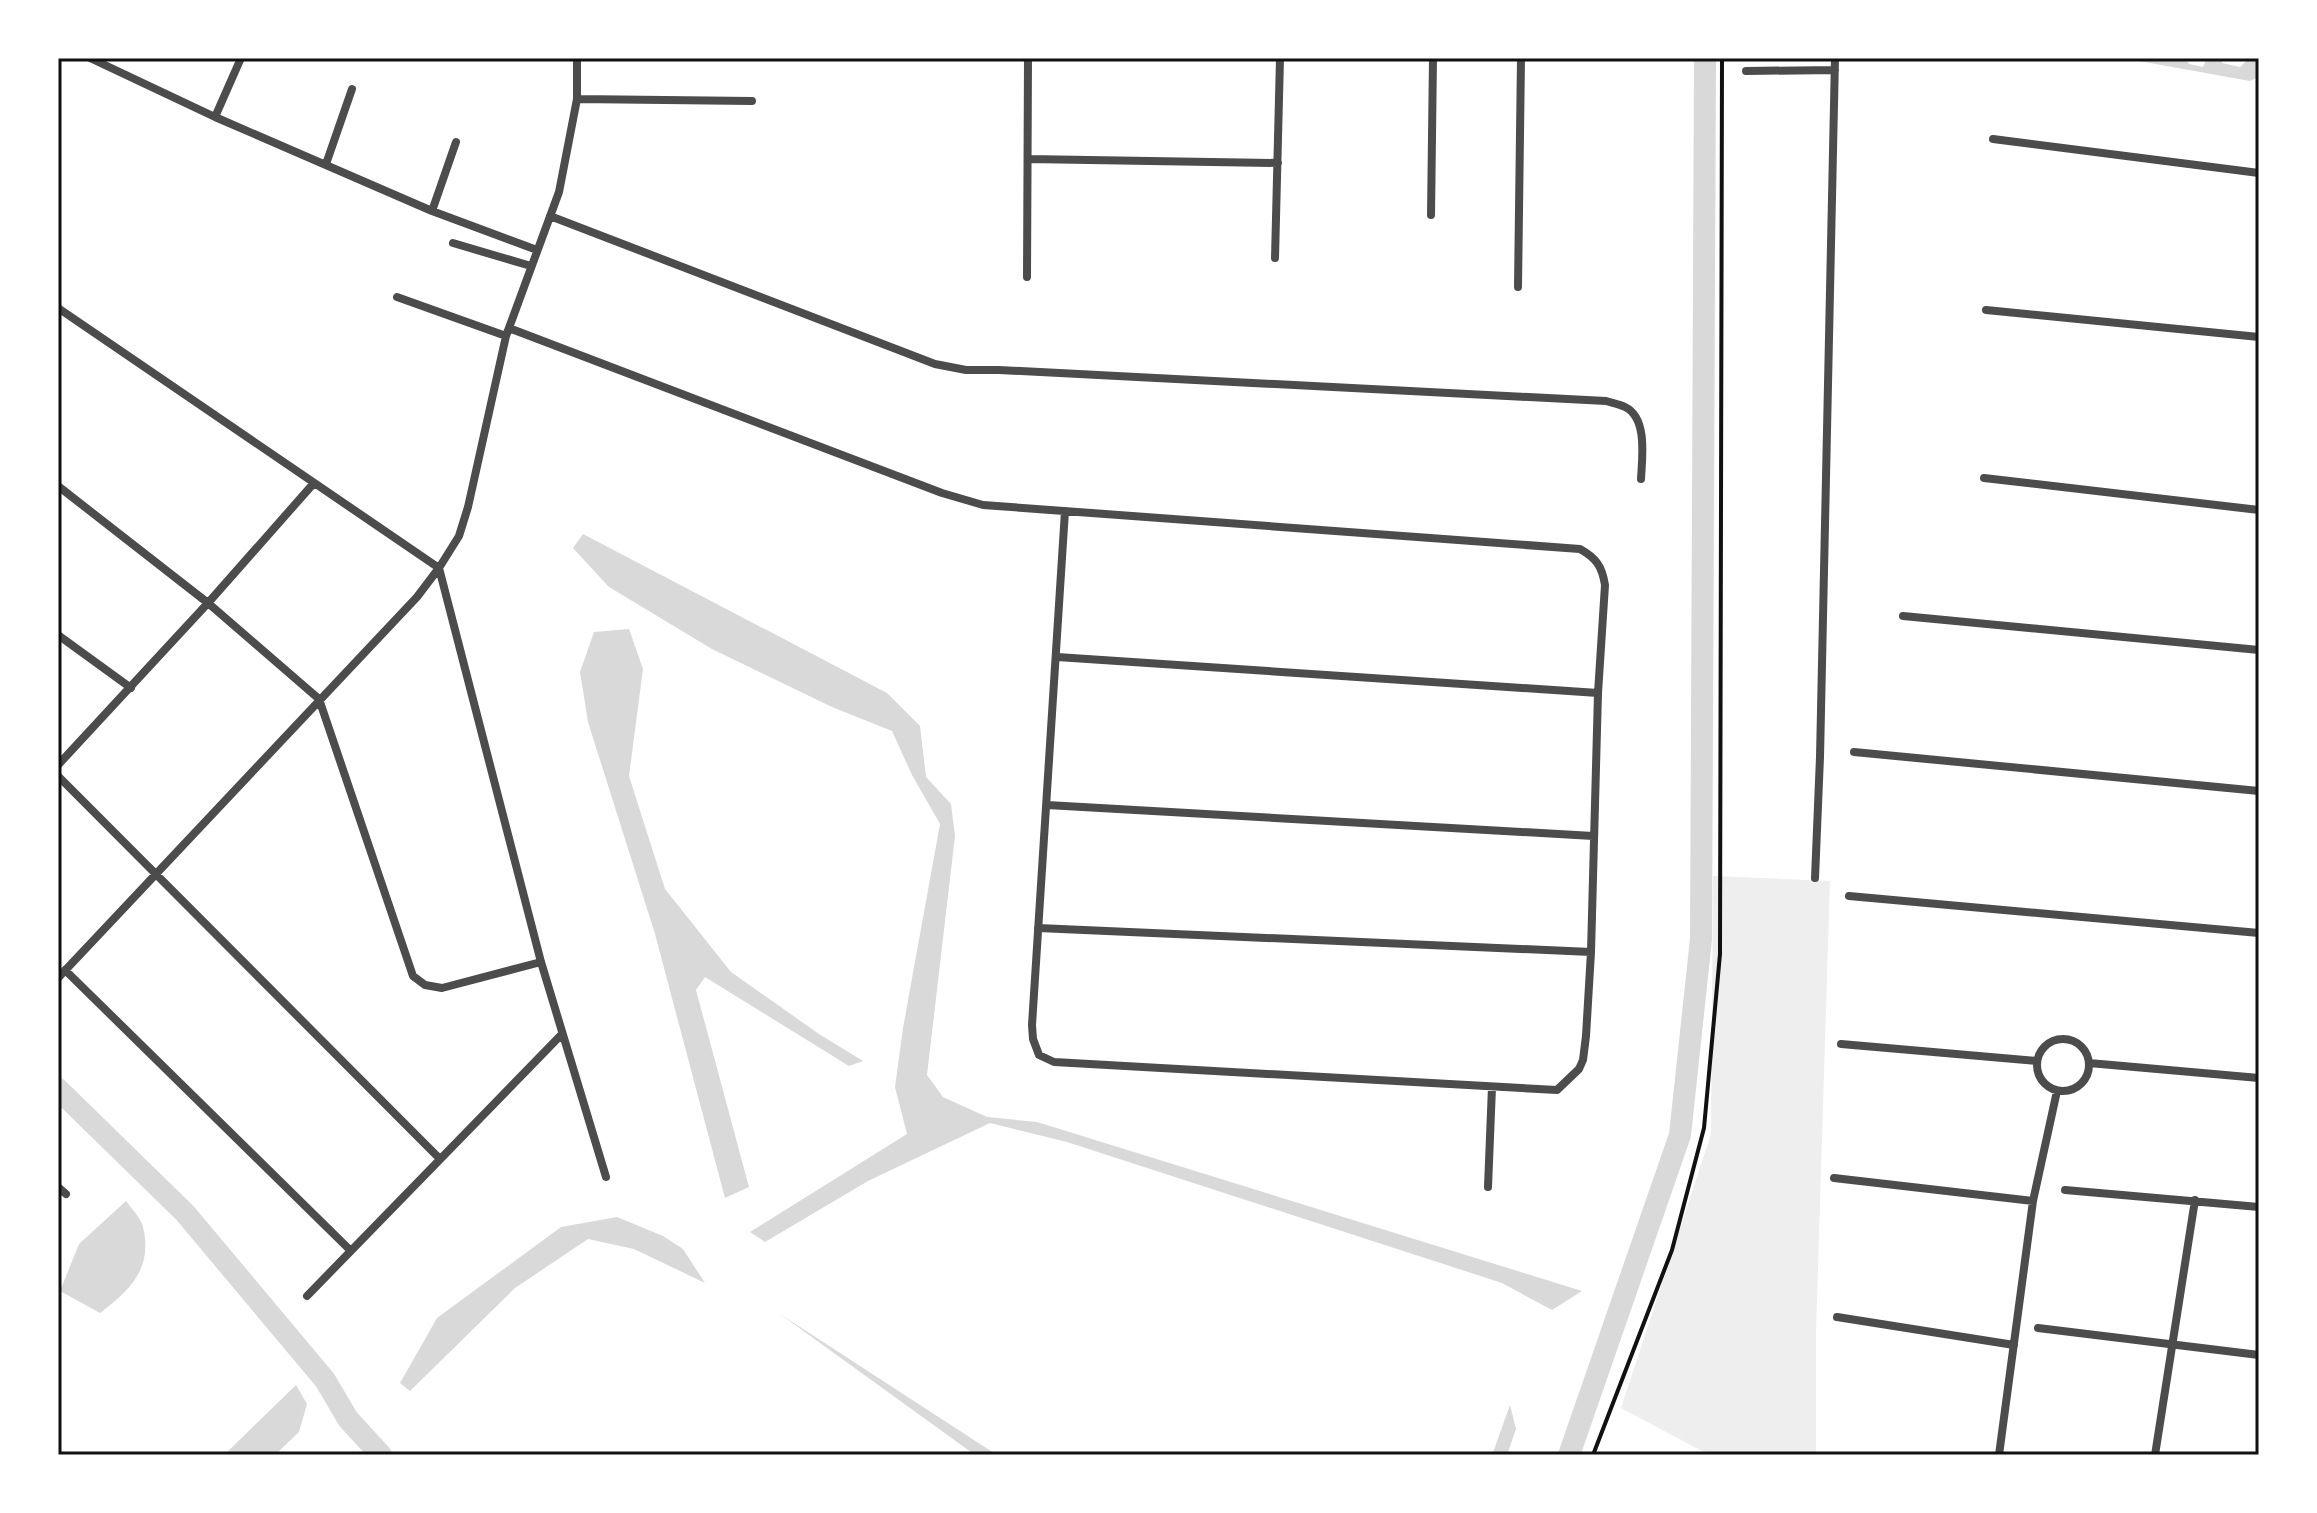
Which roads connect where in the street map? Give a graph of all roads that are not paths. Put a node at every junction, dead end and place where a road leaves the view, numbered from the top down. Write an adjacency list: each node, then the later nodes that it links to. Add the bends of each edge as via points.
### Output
1 (90, 58): 10 (street)
2 (118, 58): 10 (street)
3 (241, 58): 16 (street)
4 (577, 58): 14 (street)
5 (1028, 58): 19 (street)
6 (1280, 58): 20 (street)
7 (1433, 58): 24 (street)
8 (1521, 58): 31 (street)
9 (1835, 58): 11 (street)
10 (114, 68): 16 (street)
11 (1835, 70): 12 (street); 59 (street)
12 (1746, 71)
13 (352, 89): 21 (street)
14 (577, 99): 15 (street); 25 (street)
15 (752, 101)
16 (215, 117): 21 (street)
17 (1993, 139): 22 (street)
18 (456, 142): 23 (street)
19 (1028, 159): 20 (street); 30 (street)
20 (1278, 163): 28 (street)
21 (326, 164): 23 (street)
22 (2259, 173)
23 (432, 211): 27 (street)
24 (1431, 215)
25 (550, 216): 27 (street); 38 (street, via 935,364 966,370 1606,401 1625,407 1638,424)
26 (453, 243): 29 (street)
27 (537, 250): 29 (street)
28 (1275, 258)
29 (531, 266): 35 (street)
30 (1027, 277)
31 (1518, 287)
32 (397, 297): 35 (street)
33 (58, 308): 39 (street)
34 (1986, 310): 36 (street)
35 (507, 332): 42 (street, via 942,493 993,506); 43 (street, via 468,507 459,536)
36 (2259, 337)
37 (1984, 478): 41 (street)
38 (1641, 479)
39 (314, 483): 43 (street); 44 (street)
40 (58, 486): 44 (street)
41 (2259, 510)
42 (1065, 511): 48 (street); 50 (street, via 1580,549 1593,556 1605,585)
43 (439, 568): 51 (street); 64 (street)
44 (208, 603): 49 (street); 51 (street)
45 (1903, 616): 47 (street)
46 (58, 635): 49 (street)
47 (2259, 650)
48 (1057, 657): 50 (street); 56 (street)
49 (131, 688): 53 (street)
50 (1598, 693): 57 (street)
51 (319, 699): 58 (street); 64 (street, via 413,976 442,988)
52 (1854, 752): 55 (street)
53 (58, 765)
54 (58, 776): 58 (street)
55 (2259, 791)
56 (1047, 805): 57 (street); 61 (street)
57 (1593, 836): 63 (street)
58 (156, 874): 65 (street); 74 (street)
59 (1815, 878)
60 (1849, 896): 62 (street)
61 (1038, 928): 63 (street); 72 (street, via 1033,1039 1039,1055 1054,1062)
62 (2259, 933)
63 (1591, 952): 72 (street, via 1579,1069 1557,1090)
64 (541, 962): 67 (street)
65 (65, 970): 66 (street); 84 (street)
66 (58, 978)
67 (562, 1034): 74 (street); 75 (street)
68 (1841, 1044): 69 (street)
69 (2037, 1061): 70 (street, via 2045,1046 2060,1039 2076,1042); 73 (street, via 2039,1076)
70 (2089, 1063): 71 (street); 73 (street, via 2080,1085)
71 (2259, 1078)
72 (1492, 1087): 78 (street)
73 (2057, 1091): 82 (street)
74 (439, 1158): 84 (street)
75 (606, 1177)
76 (1834, 1178): 82 (street)
77 (58, 1187): 80 (street)
78 (1488, 1187)
79 (2065, 1190): 81 (street)
80 (66, 1194)
81 (2195, 1200): 83 (street); 88 (street)
82 (2033, 1201): 89 (street)
83 (2259, 1207)
84 (350, 1250): 85 (street)
85 (307, 1296)
86 (1837, 1317): 89 (street)
87 (2038, 1328): 88 (street)
88 (2172, 1344): 90 (street); 92 (street)
89 (2014, 1345): 91 (street)
90 (2259, 1355)
91 (1999, 1455)
92 (2155, 1455)

